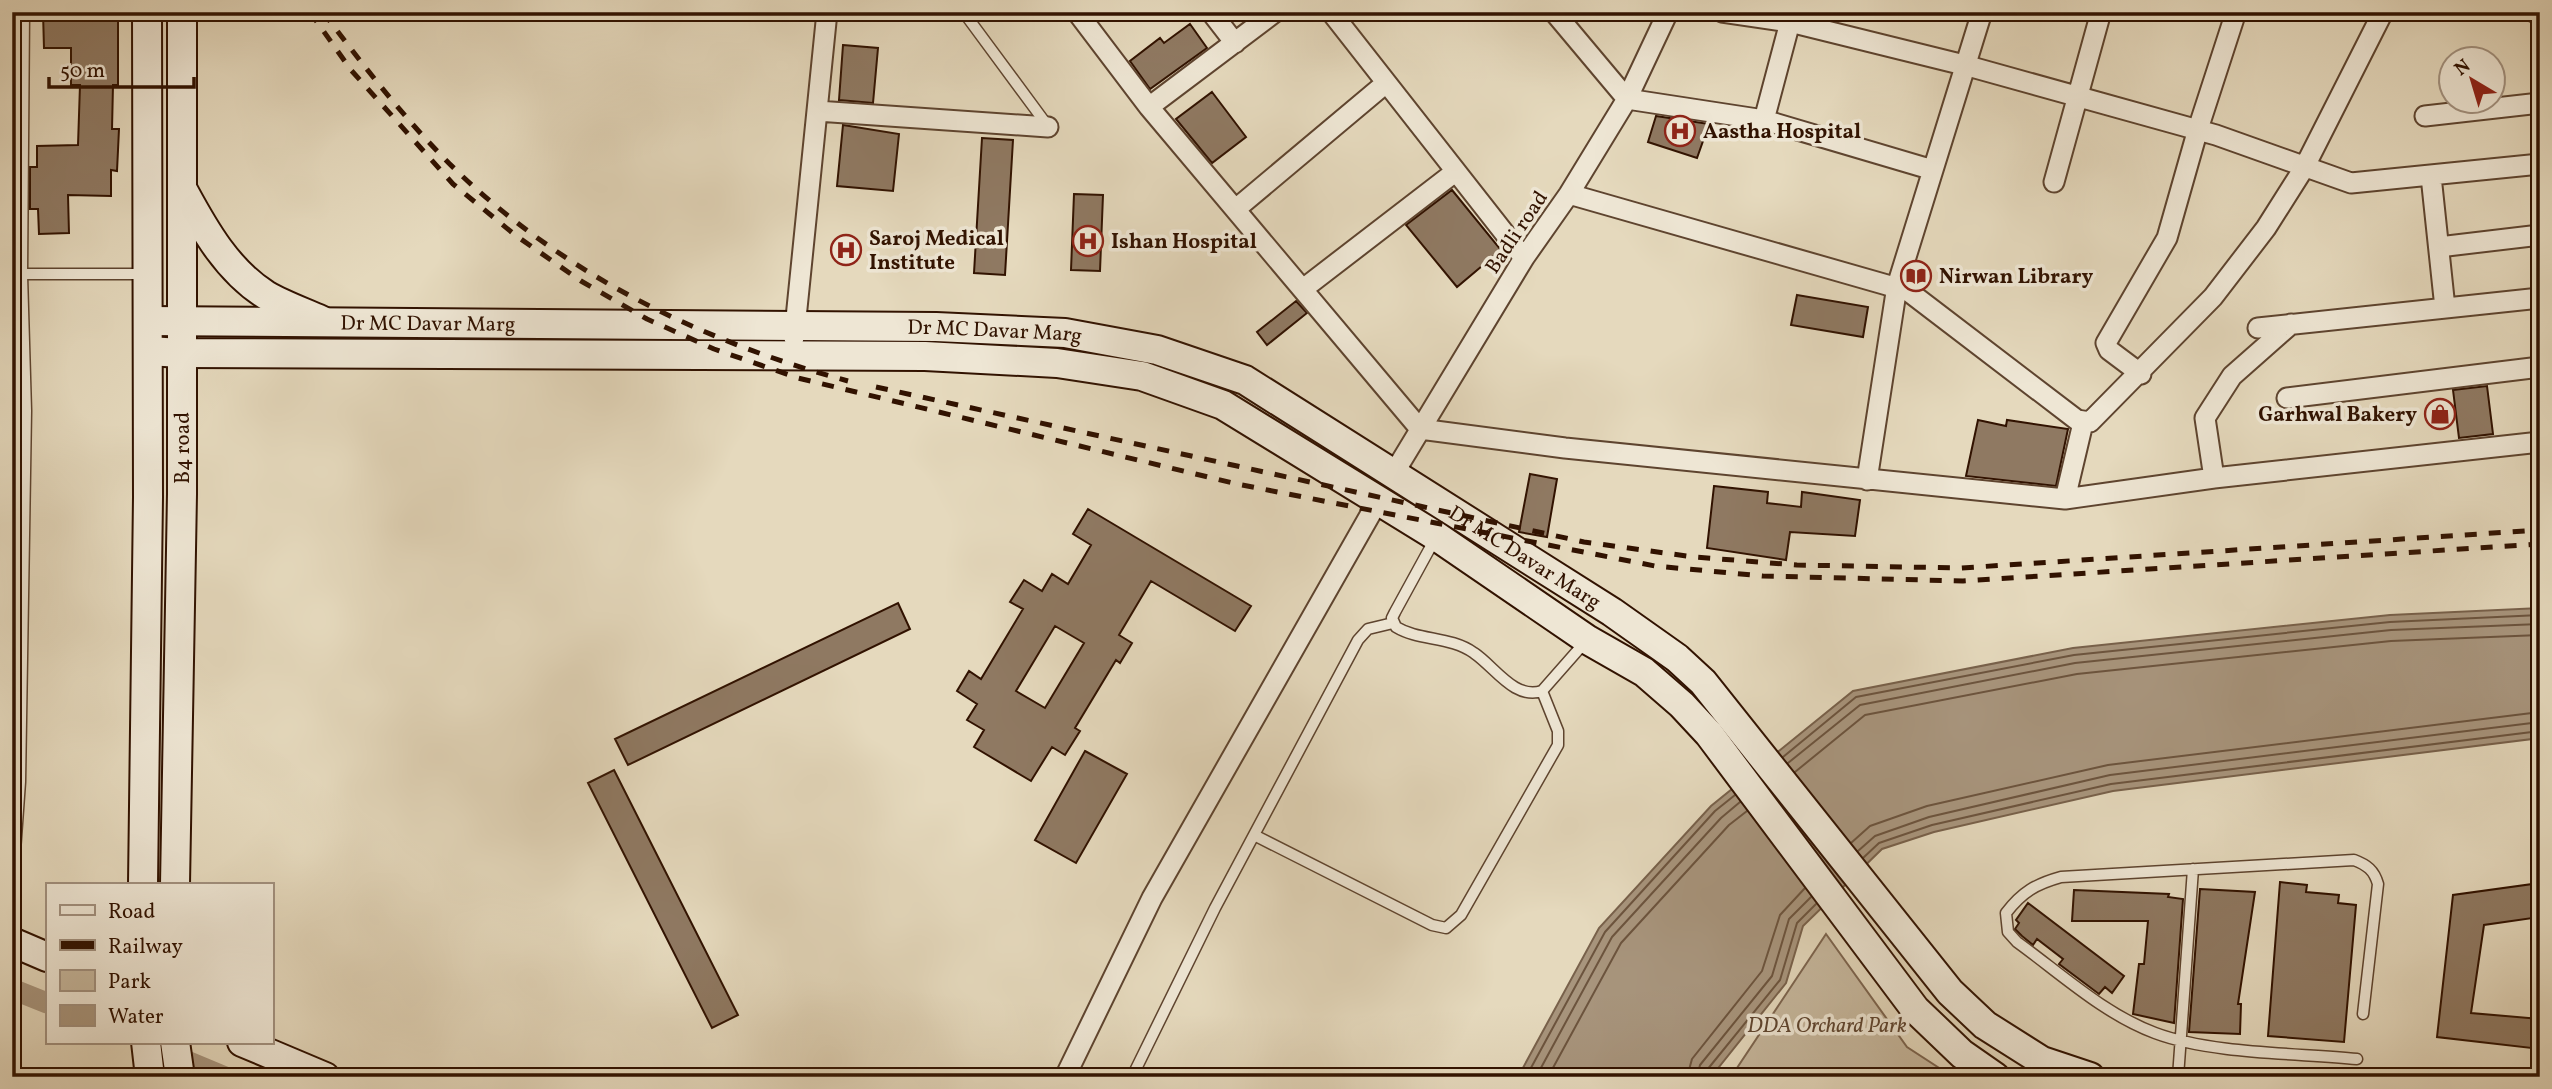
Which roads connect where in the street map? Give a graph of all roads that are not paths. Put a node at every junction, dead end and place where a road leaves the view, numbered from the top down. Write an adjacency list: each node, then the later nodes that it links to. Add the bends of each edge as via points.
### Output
1 (24, 12): 25 (lane)
2 (147, 12): 47 (street, B4 road)
3 (182, 12): 40 (street, B4 road)
4 (827, 12): 29 (street)
5 (942, 12): 32 (lane, via 965,14)
6 (1077, 12): 28 (street)
7 (1211, 12): 20 (street)
8 (1275, 12): 20 (street)
9 (1331, 12): 22 (street)
10 (1555, 12): 26 (street)
11 (1668, 12): 26 (street, Badli road)
12 (1722, 12): 19 (street)
13 (1982, 12): 21 (street)
14 (2101, 12): 23 (street)
15 (2236, 12): 33 (street)
16 (2383, 12): 35 (street)
17 (2534, 12): 18 (street)
18 (2540, 14)
19 (1790, 22): 21 (street); 31 (street)
20 (1235, 43): 28 (street)
21 (1968, 66): 23 (street); 36 (street)
22 (1386, 83): 37 (street); 42 (street)
23 (2078, 96): 33 (street); 39 (street)
24 (12, 97): 25 (lane)
25 (24, 98): 46 (lane)
26 (1627, 99): 31 (street); 41 (street, Badli road)
27 (2540, 103): 30 (street)
28 (1149, 107): 42 (street)
29 (817, 111): 32 (street); 56 (street)
30 (2425, 116)
31 (1764, 120): 36 (street)
32 (1048, 127)
33 (2198, 129): 35 (street); 62 (street, via 2167,237 2106,342 2109,350)
34 (2540, 164): 38 (street)
35 (2304, 168): 38 (street, via 2358,184); 62 (street, via 2266,228 2213,297)
36 (1933, 170): 48 (street)
37 (1455, 172): 45 (street); 49 (street)
38 (2431, 176): 44 (street)
39 (2054, 182)
40 (182, 187): 53 (street, B4 road); 54 (street, via 203,229 237,273 266,295)
41 (1569, 194): 45 (street, Badli road); 48 (street)
42 (1237, 208): 49 (street)
43 (2540, 235): 44 (street)
44 (2438, 247): 51 (street)
45 (1524, 258): 67 (street, Badli road)
46 (17, 274): 47 (lane); 64 (lane)
47 (148, 274): 52 (street, B4 road)
48 (1897, 286): 66 (street, via 1920,298); 71 (street)
49 (1303, 289): 67 (street)
50 (2540, 298): 51 (street)
51 (2445, 308): 55 (street)
52 (148, 321): 53 (street, Dr MC Davar Marg); 58 (street, B4 road)
53 (182, 323): 54 (street, Dr MC Davar Marg); 59 (street, B4 road)
54 (329, 324): 56 (street, Dr MC Davar Marg)
55 (2291, 324): 57 (street); 70 (street, via 2232,376 2206,418)
56 (795, 326): 60 (street); 69 (street, Dr MC Davar Marg, via 1065,334 1157,350 1245,380)
57 (2258, 328)
58 (148, 351): 59 (street); 84 (street, B4 road)
59 (181, 353): 60 (street); 85 (street, B4 road)
60 (792, 355): 73 (street, via 1044,362 1142,376 1223,405)
61 (2540, 367): 63 (street)
62 (2141, 374): 66 (street, via 2095,419)
63 (2287, 398)
64 (26, 411): 65 (lane); 80 (lane)
65 (12, 412)
66 (2083, 423): 72 (street)
67 (1420, 429): 69 (street, Badli road); 71 (street)
68 (2540, 442): 70 (street)
69 (1394, 473): 75 (street, Dr MC Davar Marg)
70 (2214, 478): 72 (street)
71 (1867, 480): 72 (street)
72 (2065, 499)
73 (1378, 500): 74 (street); 97 (street, via 1152,898)
74 (1436, 536): 76 (lane); 77 (street)
75 (1626, 621): 77 (street); 79 (street, Dr MC Davar Marg, via 1703,682)
76 (1393, 623): 78 (lane, via 1405,631 1463,646 1524,693); 81 (lane, via 1368,629 1358,640)
77 (1596, 645): 78 (lane); 79 (street, via 1644,672 1682,705)
78 (1542, 691): 81 (lane, via 1558,731 1558,745 1461,915 1446,928)
79 (1719, 725): 99 (street, via 1843,912 1916,1009 1962,1054); 100 (street, via 1872,890 1950,992 1985,1026 2042,1061)
80 (16, 782): 83 (lane)
81 (1254, 835): 98 (lane)
82 (2193, 869): 88 (lane, via 2354,860 2367,865 2378,884); 89 (lane); 89 (lane, via 2049,880 2019,896 2005,922 2017,942 2103,1004 2156,1033)
83 (13, 879)
84 (143, 883)
85 (175, 883)
86 (12, 942): 87 (street)
87 (46, 957)
88 (2363, 1014)
89 (2180, 1039): 93 (lane); 101 (lane)
90 (146, 1044): 94 (street)
91 (175, 1044): 95 (street)
92 (247, 1044): 96 (street)
93 (2357, 1059)
94 (150, 1077)
95 (180, 1077)
96 (325, 1077)
97 (1065, 1077)
98 (1132, 1077)
99 (1995, 1077)
100 (2090, 1077)
101 (2178, 1077)

